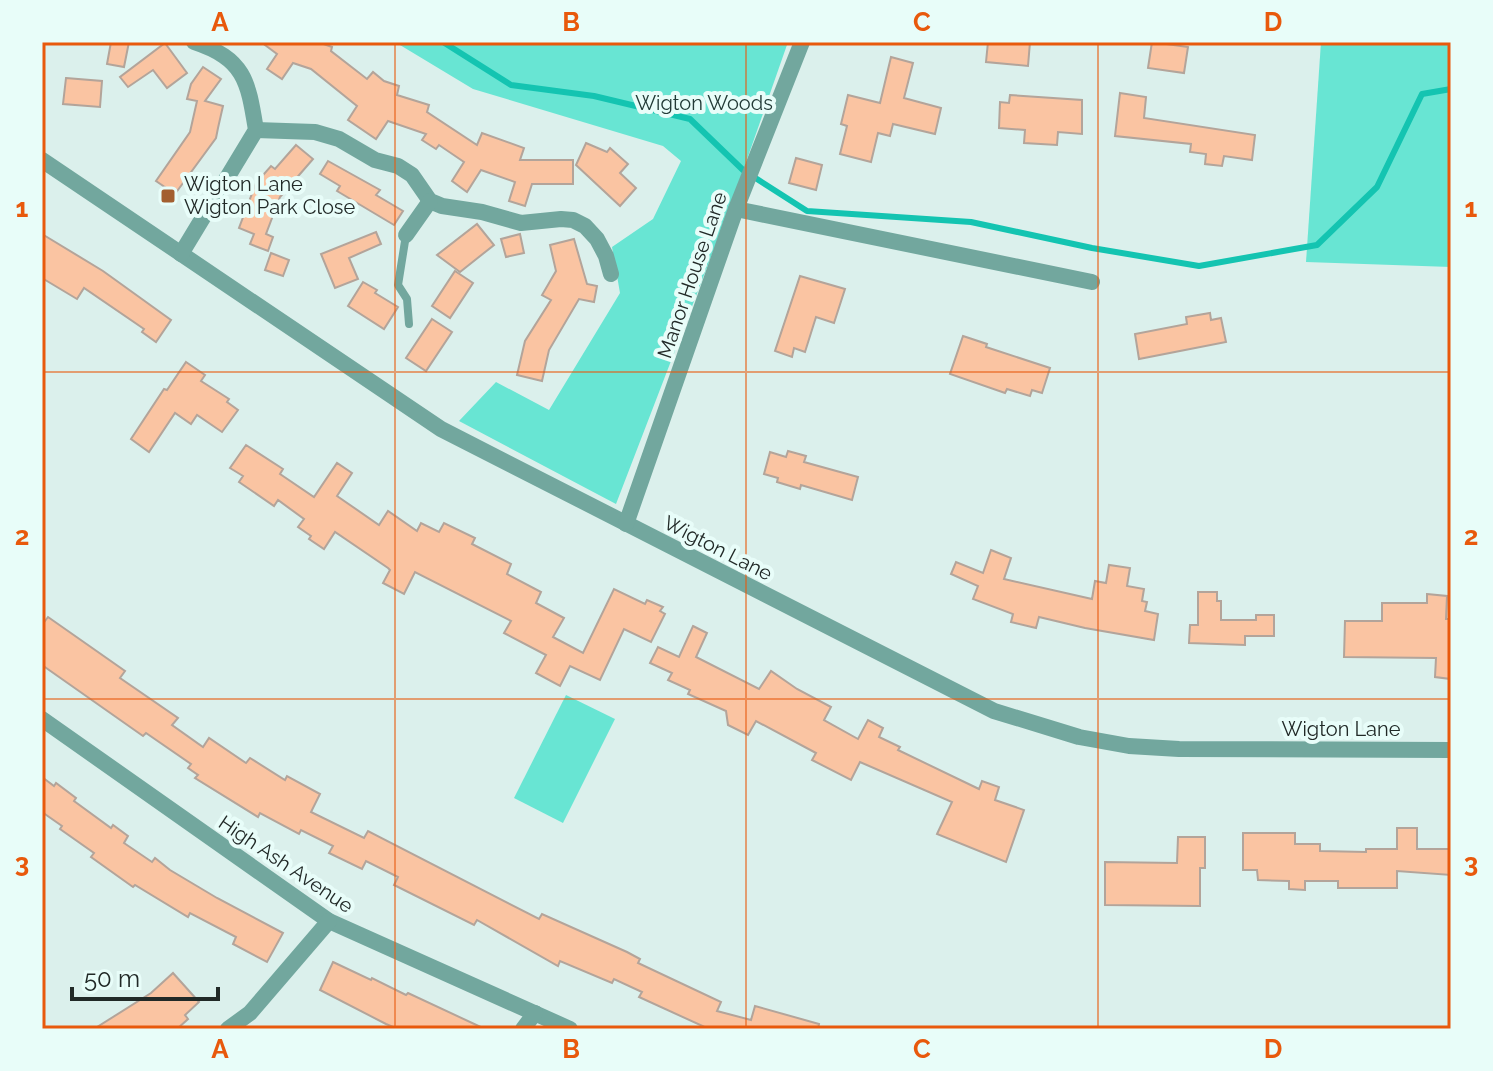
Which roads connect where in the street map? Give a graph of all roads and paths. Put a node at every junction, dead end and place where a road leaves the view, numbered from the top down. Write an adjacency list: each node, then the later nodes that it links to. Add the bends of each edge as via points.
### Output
1 (194, 42): 3 (street, via 232,62 245,77)
2 (802, 42): 6 (street, Manor House Lane)
3 (256, 130): 5 (street, via 315,132 339,139 357,152 405,170); 8 (street)
4 (42, 160): 8 (street, Wigton Lane)
5 (430, 201): 7 (street); 9 (street, via 521,223 573,220 597,239)
6 (736, 209): 10 (street); 12 (street, Manor House Lane)
7 (406, 235): 11 (lane, via 398,285 407,299)
8 (181, 254): 12 (street, Wigton Lane, via 441,429)
9 (611, 274)
10 (1092, 282)
11 (409, 324)
12 (626, 524): 14 (street, Wigton Lane, via 994,711 1079,737 1179,749)
13 (42, 719): 15 (street, High Ash Avenue)
14 (1451, 750)
15 (329, 921): 16 (street, High Ash Avenue); 17 (street, via 250,1013)
16 (535, 1013): 18 (street); 19 (street, High Ash Avenue)
17 (228, 1029)
18 (523, 1029)
19 (570, 1029)

